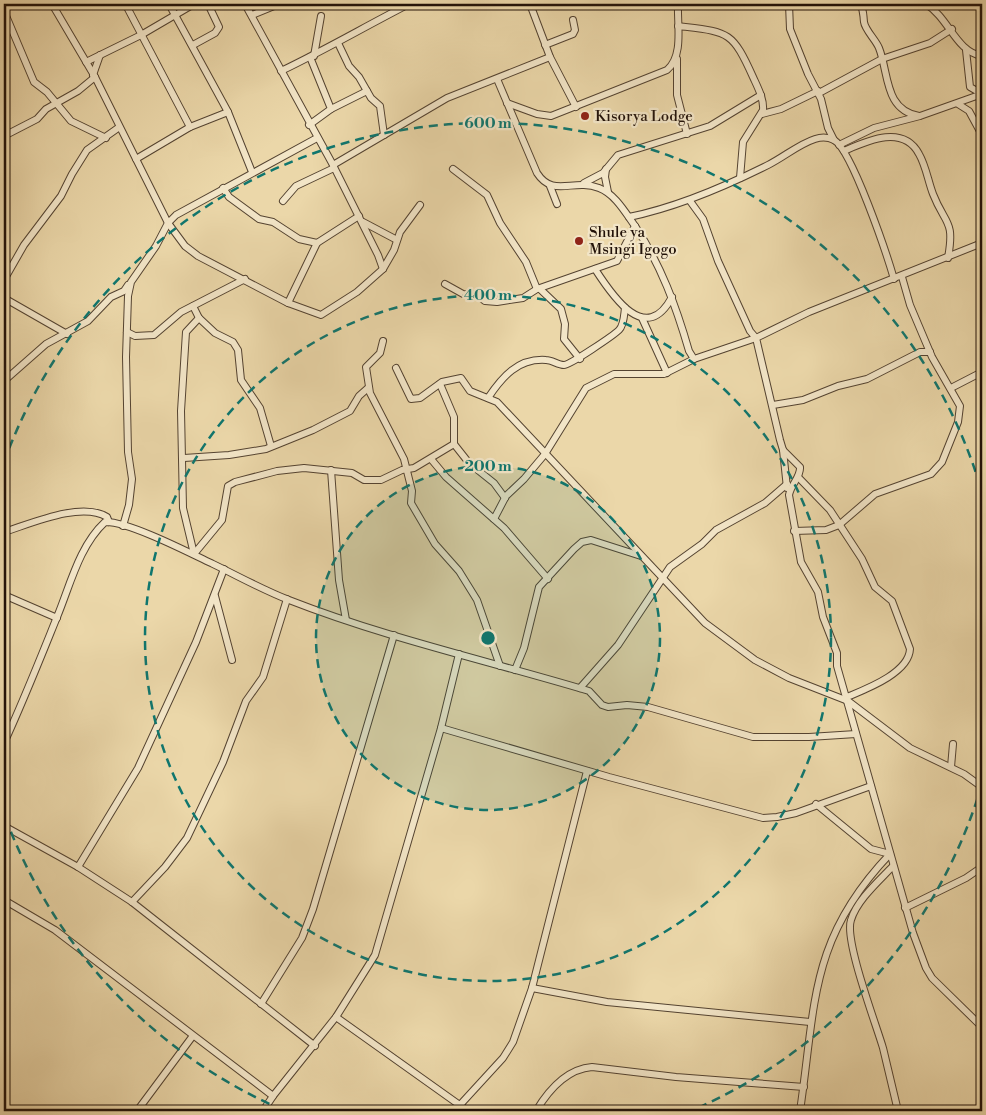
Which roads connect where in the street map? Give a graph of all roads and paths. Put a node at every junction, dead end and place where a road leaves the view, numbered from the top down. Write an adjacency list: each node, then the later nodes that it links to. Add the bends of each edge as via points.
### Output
1 (8, 4): 15 (main road)
2 (52, 4): 34 (street)
3 (131, 4): 23 (street, via 128,10)
4 (169, 4): 17 (street)
5 (194, 4): 17 (street)
6 (208, 4): 25 (street, via 219,27 215,33)
7 (245, 4): 18 (street)
8 (279, 4): 18 (street)
9 (409, 4): 24 (street)
10 (530, 4): 26 (street)
11 (678, 4): 21 (street)
12 (789, 4): 39 (street, via 790,29)
13 (860, 4): 33 (street, via 865,12 864,23 879,47)
14 (926, 4): 22 (street)
15 (4, 7)
16 (4, 10): 44 (street, via 34,82)
17 (175, 15): 23 (street); 25 (street)
18 (252, 15): 35 (street)
19 (321, 16): 30 (street)
20 (573, 20): 26 (street, via 573,34)
21 (678, 26): 28 (street); 41 (street, via 712,30 731,37 746,60)
22 (952, 29): 27 (street); 33 (street, via 930,44)
23 (141, 35): 29 (street); 51 (street)
24 (338, 44): 30 (street); 38 (street)
25 (192, 45): 47 (street)
26 (545, 45): 32 (street)
27 (966, 50): 31 (street); 40 (street, via 970,87)
28 (677, 54): 45 (street, via 667,70); 53 (street, via 678,95)
29 (100, 55): 34 (street); 36 (street)
30 (312, 56): 35 (street); 46 (street)
31 (982, 56)
32 (550, 57): 37 (street); 45 (street)
33 (882, 59): 39 (street); 49 (street, via 885,78 894,98 905,111)
34 (86, 62): 36 (street)
35 (281, 71): 50 (street)
36 (94, 76): 44 (street); 52 (street)
37 (497, 79): 42 (street); 54 (street, via 447,98)
38 (367, 91): 46 (street); 54 (street, via 380,106)
39 (818, 92): 48 (street); 59 (street, via 828,128)
40 (982, 94): 43 (street)
41 (761, 95): 48 (street); 53 (street, via 719,122)
42 (507, 102): 45 (street, via 546,116); 67 (street, via 537,173 543,183)
43 (958, 104): 49 (street); 55 (street, via 969,111)
44 (56, 105): 56 (street); 57 (street, via 71,121)
45 (576, 107)
46 (331, 109): 50 (street)
47 (228, 112): 51 (street); 64 (street)
48 (762, 114): 65 (street, via 742,142)
49 (920, 116): 59 (street, via 874,128)
50 (309, 124): 58 (street)
51 (190, 127): 60 (street)
52 (118, 128): 57 (street); 60 (street)
53 (687, 134): 62 (street, via 618,155)
54 (384, 135): 61 (street)
55 (982, 135)
56 (4, 136)
57 (106, 138): 87 (street, via 87,150 62,196 24,245)
58 (317, 138): 61 (street); 64 (street)
59 (839, 145): 65 (street, via 823,137 814,139); 81 (street, via 882,137 911,144 919,154 937,204 950,225); 86 (street, via 876,224)
60 (136, 159): 76 (street)
61 (334, 166): 71 (street, via 296,186); 75 (street)
62 (606, 168): 66 (street); 69 (street)
63 (453, 169): 90 (street, via 487,195)
64 (252, 172): 68 (street)
65 (740, 178): 70 (street)
66 (583, 184): 67 (street); 69 (street)
67 (550, 186): 72 (street)
68 (223, 188): 76 (street); 79 (street, via 229,197 259,219 273,222 299,239)
69 (608, 192): 74 (street)
70 (690, 200): 74 (street); 102 (street, via 703,219 728,284)
71 (283, 201)
72 (557, 204)
73 (420, 205): 78 (street)
74 (629, 217): 77 (street)
75 (361, 219): 78 (street); 79 (street); 82 (street)
76 (168, 223): 85 (street, via 191,252); 88 (street)
77 (635, 226): 83 (street, via 617,260); 91 (street, via 660,266)
78 (397, 240): 82 (street)
79 (317, 243): 93 (street)
80 (982, 243): 81 (street)
81 (948, 258): 84 (street)
82 (383, 269): 93 (street, via 357,292 321,315)
83 (595, 269): 90 (street); 95 (street)
84 (902, 277): 86 (street); 104 (street)
85 (245, 279): 93 (street); 94 (street)
86 (894, 279): 102 (street, via 809,312)
87 (4, 280)
88 (131, 282): 100 (street, via 126,306); 101 (street, via 88,321)
89 (445, 284): 90 (street, via 463,294 478,295 492,303 523,298)
90 (538, 289): 105 (street, via 561,309 564,339)
91 (672, 297): 98 (street, via 660,314 654,318); 106 (street)
92 (4, 298): 101 (street)
93 (288, 303)
94 (193, 306): 97 (street); 100 (street, via 154,335 144,337)
95 (625, 308): 96 (street); 99 (street)
96 (634, 314): 98 (street); 99 (street)
97 (199, 318): 117 (street, via 215,333 233,342 238,350 241,380 260,408); 120 (street, via 186,332 181,410)
98 (642, 318): 109 (street)
99 (624, 319): 105 (street, via 618,331)
100 (126, 332): 131 (street, via 128,452 132,479)
101 (67, 334): 110 (street, via 46,344)
102 (756, 338): 106 (street); 115 (street)
103 (383, 342): 112 (street, via 380,353 366,368)
104 (930, 352): 113 (street); 115 (street, via 920,352 867,379 803,400)
105 (580, 359): 114 (street, via 564,365 544,360 518,366 501,378)
106 (694, 359): 109 (street)
107 (396, 368): 111 (street, via 411,399 420,398)
108 (982, 372): 113 (street)
109 (668, 373): 119 (street, via 649,376 614,374 586,388)
110 (4, 381)
111 (440, 384): 114 (street, via 461,378 470,392); 116 (street, via 454,417)
112 (368, 388): 117 (street, via 358,396 350,411); 122 (street)
113 (951, 388): 130 (street, via 960,406 954,433 942,462 931,474 875,494)
114 (488, 398): 119 (street, via 497,402)
115 (772, 405): 118 (street)
116 (454, 444): 121 (street); 127 (street)
117 (271, 446): 120 (street, via 236,454)
118 (783, 450): 124 (street, via 800,467); 125 (street)
119 (545, 454): 127 (street); 135 (street)
120 (184, 458): 134 (street, via 183,508)
121 (431, 459): 122 (street); 128 (street, via 446,477)
122 (407, 469): 123 (street, via 385,479 370,481 352,473); 147 (street, via 411,503 435,544 459,571 477,600)
123 (331, 470): 134 (street, via 277,471 231,484 222,520); 143 (street, via 339,580)
124 (798, 477): 126 (street); 130 (street, via 826,505)
125 (787, 484): 126 (street); 137 (street, via 766,503 716,530)
126 (789, 495): 132 (street)
127 (505, 498): 128 (street)
128 (494, 519): 138 (street)
129 (108, 522): 131 (street); 133 (street, via 107,517 96,512 78,512 57,515); 142 (street, via 98,528 88,545)
130 (840, 525): 132 (street, via 826,530); 150 (street, via 875,586 892,600 910,649 898,670)
131 (123, 526): 134 (street)
132 (794, 531): 150 (street, via 801,562 818,592)
133 (4, 532)
134 (194, 554): 136 (street)
135 (644, 557): 137 (street); 138 (street, via 591,540 582,542)
136 (224, 569): 140 (street); 141 (street)
137 (662, 576): 149 (street, via 618,645); 150 (street, via 705,623 738,650 789,678)
138 (548, 579): 148 (street, via 536,595)
139 (4, 595): 142 (street)
140 (215, 595): 146 (street); 163 (street, via 138,768)
141 (287, 599): 143 (street); 166 (street, via 263,677 246,701 187,838)
142 (57, 618): 153 (street)
143 (346, 620): 144 (street)
144 (394, 635): 145 (street); 169 (street, via 313,910 302,938)
145 (459, 654): 147 (street); 151 (street)
146 (232, 660)
147 (500, 666): 148 (street)
148 (515, 670): 149 (street)
149 (580, 688): 152 (street, via 593,693 602,705 608,707 648,707 753,737)
150 (848, 699): 152 (street); 155 (street, via 910,748)
151 (441, 728): 156 (street); 170 (street, via 375,955)
152 (856, 734): 157 (street)
153 (4, 744)
154 (953, 744): 155 (street)
155 (951, 767): 158 (street)
156 (588, 771): 159 (street, via 762,818 777,818); 168 (street)
157 (871, 786): 159 (street); 161 (street)
158 (982, 787)
159 (816, 804): 161 (street, via 871,849)
160 (4, 826): 163 (street)
161 (890, 854): 162 (street); 171 (street, via 855,896 831,939 816,986)
162 (894, 866): 167 (street); 183 (street, via 860,904 850,926)
163 (78, 867): 166 (street)
164 (982, 867): 167 (street)
165 (4, 900): 173 (street, via 55,930)
166 (132, 902): 169 (street)
167 (905, 908): 172 (street, via 932,978)
168 (532, 988): 171 (street, via 614,1002); 177 (street, via 513,1042 503,1058)
169 (262, 1004): 174 (street)
170 (336, 1017): 174 (street); 177 (street)
171 (810, 1022): 175 (street)
172 (982, 1028)
173 (192, 1037): 176 (street); 178 (street)
174 (315, 1046): 176 (street)
175 (804, 1087): 181 (street, via 592,1067 571,1072); 182 (street)
176 (273, 1096): 179 (street)
177 (459, 1106): 180 (street)
178 (137, 1111)
179 (263, 1111)
180 (468, 1111)
181 (536, 1111)
182 (800, 1111)
183 (898, 1111)

